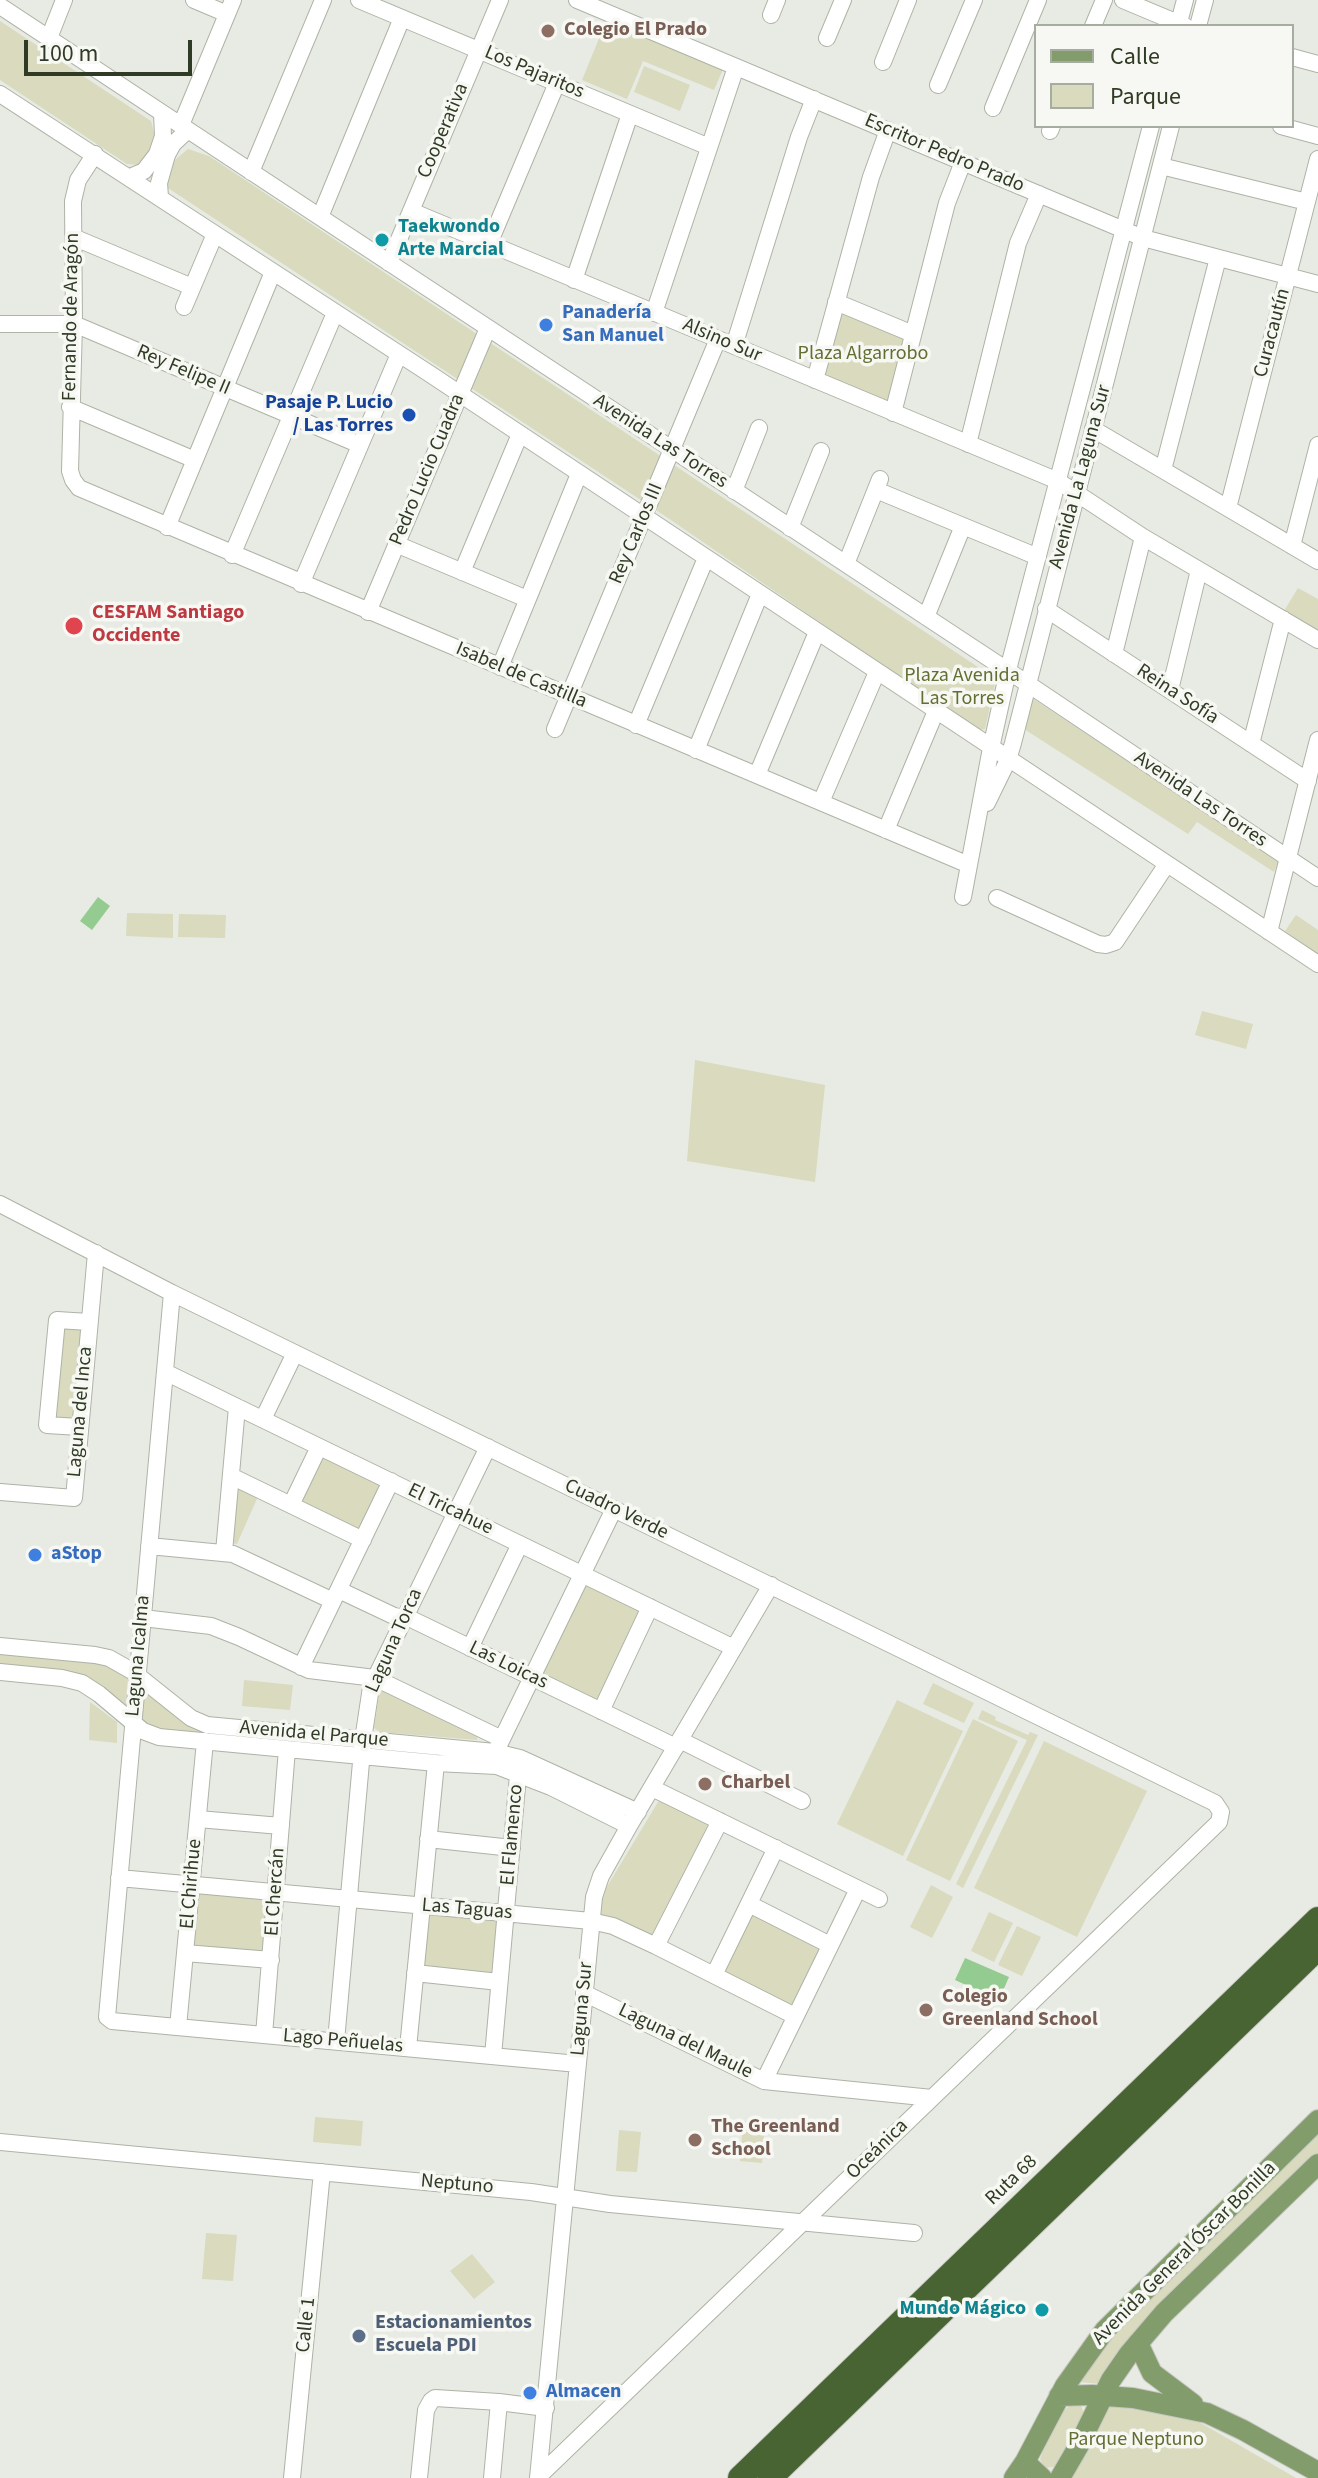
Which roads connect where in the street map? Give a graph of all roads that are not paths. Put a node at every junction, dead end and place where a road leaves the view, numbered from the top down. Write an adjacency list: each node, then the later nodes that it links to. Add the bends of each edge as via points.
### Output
1 (64, 0): 22 (street)
2 (194, 0): 16 (street)
3 (323, 0): 47 (street)
4 (359, 0): 17 (street, Los Pajaritos)
5 (500, 0): 24 (street, Cooperativa)
6 (577, 0): 28 (street, Escritor Pedro Prado)
7 (843, 0): 23 (street)
8 (908, 0): 26 (street)
9 (974, 0): 30 (street)
10 (1038, 0): 33 (street)
11 (1104, 0): 18 (street)
12 (1123, 0): 19 (street)
13 (1185, 0): 20 (street)
14 (1205, 0): 21 (street)
15 (0, 6): 22 (street, Avenida Las Torres)
16 (230, 7): 36 (street)
17 (402, 18): 24 (street, Los Pajaritos); 53 (street)
18 (1094, 24)
19 (1179, 24)
20 (1181, 24)
21 (1199, 24)
22 (49, 38): 34 (street, Avenida Las Torres)
23 (827, 38)
24 (479, 50): 29 (street, Los Pajaritos); 52 (street, Cooperativa)
25 (1294, 58): 27 (street)
26 (883, 62)
27 (1318, 64)
28 (736, 67): 32 (street, Escritor Pedro Prado); 42 (street)
29 (557, 83): 35 (street, Los Pajaritos); 58 (street)
30 (938, 85)
31 (0, 94): 43 (street)
32 (814, 99): 40 (street, Escritor Pedro Prado); 75 (street)
33 (993, 108)
34 (162, 113): 36 (street, Avenida Las Torres); 48 (street, via 157,154 144,171)
35 (630, 114): 42 (street, Los Pajaritos); 63 (street)
36 (185, 128): 47 (street, Avenida Las Torres); 50 (street, via 167,155)
37 (1150, 128): 54 (street, Avenida La Laguna Sur)
38 (1170, 128): 46 (street, Avenida La Laguna Sur)
39 (1288, 128): 41 (street)
40 (888, 130): 45 (street, Escritor Pedro Prado); 66 (street)
41 (1318, 136)
42 (709, 147): 69 (street)
43 (95, 154): 48 (street); 56 (street, Fernando de Aragón, via 76,187)
44 (1318, 159): 51 (street, Curacautín)
45 (963, 162): 49 (street, Escritor Pedro Prado); 73 (street)
46 (1161, 166): 51 (street); 57 (street, Avenida La Laguna Sur)
47 (251, 172): 53 (street, Avenida Las Torres)
48 (130, 177): 50 (street)
49 (1039, 194): 54 (street, Escritor Pedro Prado); 86 (street, via 1018,243)
50 (160, 197): 55 (street)
51 (1307, 202): 62 (street, Curacautín)
52 (411, 211): 58 (street, Alsino Sur); 60 (street, Cooperativa)
53 (320, 217): 60 (street, Avenida Las Torres)
54 (1123, 229): 57 (street, Escritor Pedro Prado); 94 (street, Avenida La Laguna Sur)
55 (215, 234): 61 (street); 65 (street)
56 (73, 237): 65 (street); 71 (street, Fernando de Aragón)
57 (1143, 238): 59 (street, Escritor Pedro Prado); 84 (street, Avenida La Laguna Sur)
58 (489, 244): 63 (street, Alsino Sur)
59 (1218, 258): 62 (street, Escritor Pedro Prado); 92 (street)
60 (389, 263): 72 (street, Avenida Las Torres)
61 (273, 272): 68 (street); 78 (street)
62 (1288, 276): 64 (street, Escritor Pedro Prado); 98 (street, Curacautín)
63 (574, 280): 69 (street, Alsino Sur)
64 (1318, 284)
65 (192, 287): 67 (street)
66 (836, 302): 73 (street); 77 (street)
67 (184, 307)
68 (335, 313): 76 (street); 82 (street)
69 (654, 313): 74 (street, Alsino Sur)
70 (0, 324): 71 (street, Rey Felipe II)
71 (74, 324): 78 (street, Rey Felipe II); 80 (street, Fernando de Aragón)
72 (488, 328): 79 (street, Pedro Lucio Cuadra); 89 (street, Avenida Las Torres)
73 (913, 334): 81 (street)
74 (718, 339): 75 (street, Alsino Sur); 89 (street, Rey Carlos III)
75 (734, 346): 77 (street, Alsino Sur)
76 (399, 354): 79 (street); 87 (street)
77 (815, 380): 81 (street, Alsino Sur)
78 (225, 389): 82 (street, Rey Felipe II); 91 (street)
79 (459, 394): 85 (street); 104 (street, Pedro Lucio Cuadra)
80 (70, 407): 91 (street); 95 (street, Fernando de Aragón, via 70,471)
81 (893, 413): 86 (street, Alsino Sur)
82 (290, 416): 87 (street, Rey Felipe II); 106 (street)
83 (759, 428): 96 (street)
84 (1093, 429): 92 (street); 97 (street, Avenida La Laguna Sur)
85 (520, 434): 93 (street); 112 (street)
86 (968, 444): 94 (street, Alsino Sur)
87 (360, 445): 113 (street)
88 (1318, 445): 105 (street)
89 (672, 450): 96 (street, Avenida Las Torres); 99 (street, Rey Carlos III)
90 (821, 451): 102 (street)
91 (195, 460): 101 (street)
92 (1163, 470): 98 (street)
93 (579, 474): 99 (street); 115 (street)
94 (1058, 481): 97 (street, Alsino Sur); 107 (street, Avenida La Laguna Sur)
95 (75, 485): 101 (street, Isabel de Castilla)
96 (734, 491): 102 (street, Avenida Las Torres)
97 (1077, 493): 103 (street, Alsino Sur); 116 (street, Avenida La Laguna Sur)
98 (1228, 508): 105 (street)
99 (644, 517): 110 (street); 128 (street, Rey Carlos III)
100 (963, 526): 107 (street); 109 (street, via 878,485); 118 (street)
101 (167, 527): 106 (street, Isabel de Castilla)
102 (790, 528): 109 (street, Avenida Las Torres)
103 (1143, 537): 111 (street, Alsino Sur); 122 (street)
104 (396, 544): 112 (street); 117 (street, Pedro Lucio Cuadra)
105 (1292, 546): 108 (street)
106 (232, 555): 113 (street, Isabel de Castilla)
107 (1038, 557): 125 (street, Avenida La Laguna Sur)
108 (1318, 561)
109 (846, 564): 118 (street, Avenida Las Torres)
110 (703, 566): 114 (street); 130 (street)
111 (1199, 570): 119 (street, Alsino Sur); 127 (street)
112 (462, 572): 115 (street)
113 (301, 584): 117 (street, Isabel de Castilla)
114 (760, 594): 120 (street); 135 (street)
115 (527, 599): 123 (street)
116 (1046, 609): 122 (street, Reina Sofía); 126 (street, Avenida La Laguna Sur)
117 (368, 612): 123 (street, Isabel de Castilla)
118 (926, 617): 125 (street, Avenida Las Torres)
119 (1283, 619): 121 (street, Alsino Sur); 133 (street)
120 (817, 632): 124 (street); 137 (street)
121 (1318, 640)
122 (1114, 654): 127 (street, Reina Sofía)
123 (500, 667): 128 (street, Isabel de Castilla)
124 (877, 672): 129 (street); 139 (street)
125 (1008, 672): 126 (street, Avenida Las Torres); 134 (street, Avenida La Laguna Sur)
126 (1028, 684): 136 (street, Avenida La Laguna Sur); 142 (street, Avenida Las Torres)
127 (1170, 690): 133 (street, Reina Sofía)
128 (569, 696): 130 (street, Isabel de Castilla); 131 (street, Rey Carlos III)
129 (936, 711): 134 (street); 141 (street)
130 (636, 725): 135 (street, Isabel de Castilla)
131 (555, 729)
132 (1318, 740): 138 (street)
133 (1251, 744): 138 (street, Reina Sofía)
134 (991, 748): 136 (street); 140 (street, Avenida La Laguna Sur)
135 (696, 750): 137 (street, Isabel de Castilla)
136 (1008, 760): 140 (street, Avenida La Laguna Sur); 143 (street)
137 (757, 775): 139 (street, Isabel de Castilla)
138 (1308, 781): 142 (street)
139 (821, 802): 141 (street, Isabel de Castilla)
140 (977, 824): 144 (street, Avenida La Laguna Sur)
141 (886, 830): 144 (street, Isabel de Castilla)
142 (1288, 859): 145 (street, Avenida Las Torres); 148 (street)
143 (1167, 864): 147 (street, via 1115,942 1106,945); 148 (street)
144 (969, 865): 146 (street, Avenida La Laguna Sur)
145 (1318, 878)
146 (963, 897)
147 (997, 898)
148 (1269, 932): 149 (street)
149 (1318, 964)
150 (0, 1204): 151 (street, Cuadro Verde)
151 (96, 1253): 152 (street, Cuadro Verde); 153 (street, Laguna del Inca)
152 (172, 1293): 154 (street, Cuadro Verde); 155 (street, Laguna Icalma)
153 (89, 1322): 158 (street, Laguna del Inca); 158 (street, via 57,1320 47,1425)
154 (295, 1353): 157 (street); 160 (street, Cuadro Verde)
155 (165, 1372): 156 (street, El Tricahue); 169 (street, Laguna Icalma)
156 (237, 1407): 157 (street, El Tricahue); 161 (street)
157 (263, 1419): 159 (street, El Tricahue)
158 (79, 1427): 163 (street, Laguna del Inca, via 74,1498)
159 (319, 1447): 162 (street, El Tricahue); 164 (street)
160 (488, 1447): 165 (street, Cuadro Verde); 166 (street, Laguna Torca)
161 (231, 1476): 164 (street); 170 (street)
162 (391, 1481): 166 (street, El Tricahue); 167 (street)
163 (0, 1492)
164 (291, 1505): 167 (street)
165 (614, 1509): 171 (street); 172 (street, Cuadro Verde)
166 (456, 1513): 168 (street, El Tricahue); 176 (street, Laguna Torca)
167 (363, 1540): 173 (street)
168 (520, 1544): 171 (street, El Tricahue); 178 (street)
169 (149, 1546): 170 (street, Las Loicas); 175 (street, Laguna Icalma)
170 (224, 1552): 173 (street, Las Loicas)
171 (583, 1574): 174 (street, El Tricahue); 183 (street)
172 (771, 1585): 179 (street, Laguna Sur); 199 (street, Cuadro Verde, via 1215,1803 1221,1812)
173 (336, 1595): 176 (street, Las Loicas); 180 (street)
174 (650, 1607): 179 (street, El Tricahue); 185 (street)
175 (143, 1618): 180 (street, via 219,1629); 182 (street, Laguna Icalma)
176 (404, 1618): 178 (street, Las Loicas); 184 (street, Laguna Torca)
177 (0, 1646): 182 (street, Avenida el Parque, via 102,1656)
178 (470, 1648): 183 (street, Las Loicas)
179 (734, 1648): 188 (street, Laguna Sur)
180 (301, 1667): 184 (street)
181 (0, 1672): 186 (street, Avenida el Parque, via 82,1683)
182 (138, 1675): 186 (street, Laguna Icalma); 190 (street, Avenida el Parque, via 202,1723)
183 (532, 1677): 185 (street, Las Loicas); 189 (street)
184 (375, 1678): 189 (street); 190 (street, Laguna Torca)
185 (601, 1711): 188 (street, Las Loicas)
186 (133, 1722): 187 (street, Avenida el Parque, via 154,1736); 204 (street, Laguna Icalma)
187 (205, 1741): 191 (street, Avenida el Parque); 196 (street, El Chirihue)
188 (678, 1744): 194 (street, Laguna Sur); 195 (street, Las Loicas)
189 (499, 1745): 190 (street, Avenida el Parque); 193 (street, Avenida el Parque)
190 (363, 1748): 191 (street, Avenida el Parque); 192 (street, Avenida el Parque); 208 (street, Laguna Torca)
191 (287, 1749): 200 (street, El Chercán)
192 (436, 1763): 193 (street, Avenida el Parque); 201 (street)
193 (519, 1765): 197 (street, Avenida el Parque); 202 (street, El Flamenco)
194 (652, 1788): 197 (street, Laguna Sur); 198 (street)
195 (802, 1801)
196 (198, 1819): 200 (street); 205 (street, El Chirihue)
197 (634, 1819): 214 (street, Laguna Sur, via 597,1888)
198 (720, 1821): 203 (street); 216 (street)
199 (1219, 1822): 233 (street, Oceánica)
200 (281, 1826): 207 (street, El Chercán)
201 (428, 1839): 202 (street); 211 (street)
202 (512, 1848): 212 (street, El Flamenco)
203 (776, 1848): 206 (street); 210 (street)
204 (119, 1878): 205 (street, Las Taguas); 225 (street, Laguna Icalma)
205 (192, 1885): 207 (street, Las Taguas); 218 (street, El Chirihue)
206 (858, 1889): 209 (street); 215 (street)
207 (275, 1892): 208 (street, Las Taguas); 219 (street, El Chercán)
208 (349, 1899): 211 (street, Las Taguas); 228 (street, Laguna Torca)
209 (879, 1899)
210 (749, 1904): 215 (street); 221 (street)
211 (422, 1906): 212 (street, Las Taguas); 220 (street)
212 (506, 1913): 214 (street, Las Taguas); 222 (street, El Flamenco)
213 (1318, 1919): 253 (highway, Ruta 68)
214 (591, 1921): 216 (street, Las Taguas); 223 (street, Laguna Sur)
215 (830, 1945): 224 (street)
216 (656, 1946): 221 (street, Las Taguas)
217 (1318, 1948): 254 (highway)
218 (185, 1953): 219 (street); 226 (street, El Chirihue)
219 (271, 1960): 227 (street, El Chercán)
220 (415, 1973): 222 (street); 229 (street)
221 (714, 1975): 224 (street, Las Taguas)
222 (499, 1982): 230 (street, El Flamenco)
223 (584, 1993): 231 (street, Laguna Sur); 232 (street, Laguna del Maule)
224 (795, 2016): 232 (street)
225 (108, 2019): 226 (street, Lago Peñuelas)
226 (178, 2027): 227 (street, Lago Peñuelas)
227 (264, 2035): 228 (street, Lago Peñuelas)
228 (336, 2041): 229 (street, Lago Peñuelas)
229 (408, 2048): 230 (street, Lago Peñuelas)
230 (493, 2056): 231 (street, Lago Peñuelas)
231 (578, 2064): 238 (street, Laguna Sur)
232 (764, 2081): 233 (street, Laguna del Maule)
233 (932, 2098): 239 (street, Oceánica)
234 (1318, 2120): 242 (main road, Avenida General Óscar Bonilla, via 1105,2330)
235 (0, 2142): 237 (street, Neptuno)
236 (1318, 2164): 241 (main road, Avenida General Óscar Bonilla)
237 (322, 2172): 238 (street, Neptuno); 249 (street, Calle 1)
238 (565, 2197): 239 (street, Neptuno); 245 (street, Laguna Sur)
239 (802, 2222): 240 (street, Neptuno); 252 (street, Oceánica)
240 (914, 2233)
241 (1138, 2343): 243 (main road, Avenida General Óscar Bonilla); 246 (main road, via 1156,2378)
242 (1059, 2396): 243 (main road); 247 (main road, Avenida General Óscar Bonilla)
243 (1103, 2396): 246 (main road); 256 (main road, Avenida General Óscar Bonilla)
244 (499, 2402): 245 (street); 250 (street, via 440,2397 431,2401); 251 (street)
245 (546, 2408): 252 (street, Laguna Sur)
246 (1207, 2413): 248 (main road)
247 (1020, 2470): 255 (main road)
248 (1318, 2472)
249 (292, 2478)
250 (419, 2478)
251 (492, 2478)
252 (538, 2478)
253 (740, 2478)
254 (770, 2478)
255 (1042, 2478)
256 (1060, 2478)

